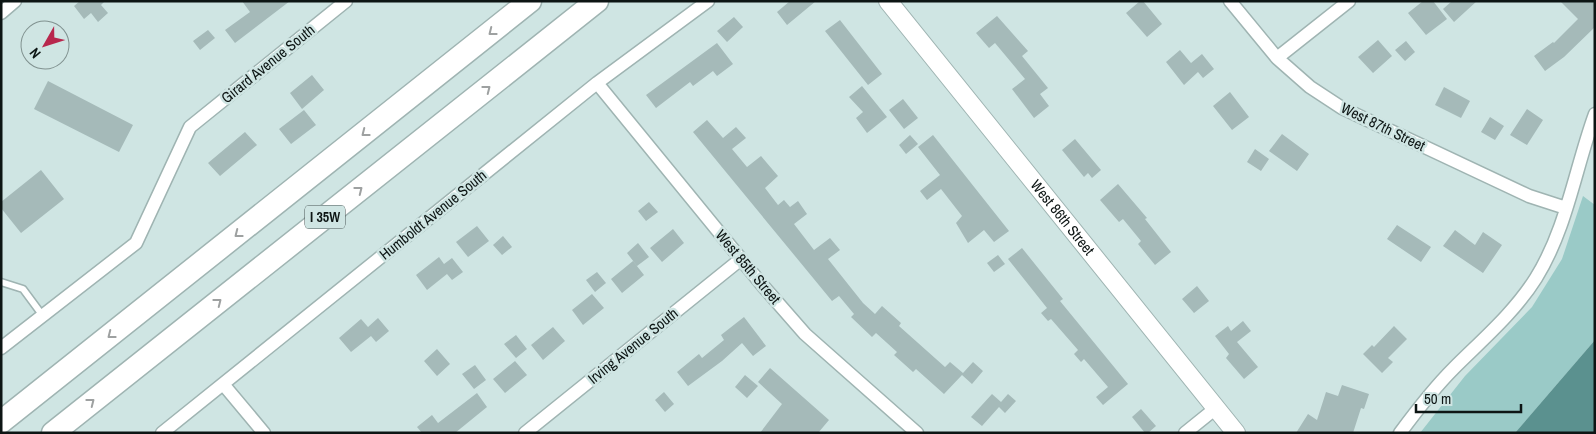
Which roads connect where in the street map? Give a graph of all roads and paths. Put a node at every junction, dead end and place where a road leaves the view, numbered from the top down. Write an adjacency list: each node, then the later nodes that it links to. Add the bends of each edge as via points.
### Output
1 (16, 1): 9 (street)
2 (346, 1): 16 (street, Girard Avenue South, via 190,127 136,243)
3 (530, 1): 20 (highway, I 35W, one-way to 20)
4 (597, 1): 21 (highway, I 35W, one-way to 4)
5 (708, 1): 11 (street, Humboldt Avenue South)
6 (888, 1): 19 (street, West 86th Street)
7 (1230, 1): 10 (street, West 87th Street)
8 (1349, 1): 10 (street)
9 (1, 13)
10 (1277, 58): 13 (street, West 87th Street, via 1310,87 1342,108 1529,196)
11 (597, 83): 14 (street, West 85th Street); 18 (street, Humboldt Avenue South)
12 (1595, 114): 13 (street)
13 (1566, 208): 28 (street, via 1554,244 1514,309 1452,370 1419,406)
14 (741, 259): 24 (street, Irving Avenue South); 25 (street, West 85th Street, via 805,334)
15 (1, 282): 16 (lane, via 23,289)
16 (43, 316): 17 (street)
17 (1, 348)
18 (223, 384): 22 (street, Humboldt Avenue South); 23 (street)
19 (1216, 408): 26 (street); 27 (street, West 86th Street)
20 (1, 422)
21 (53, 433)
22 (162, 433)
23 (264, 433)
24 (525, 433)
25 (917, 433)
26 (1185, 433)
27 (1236, 433)
28 (1400, 433)

